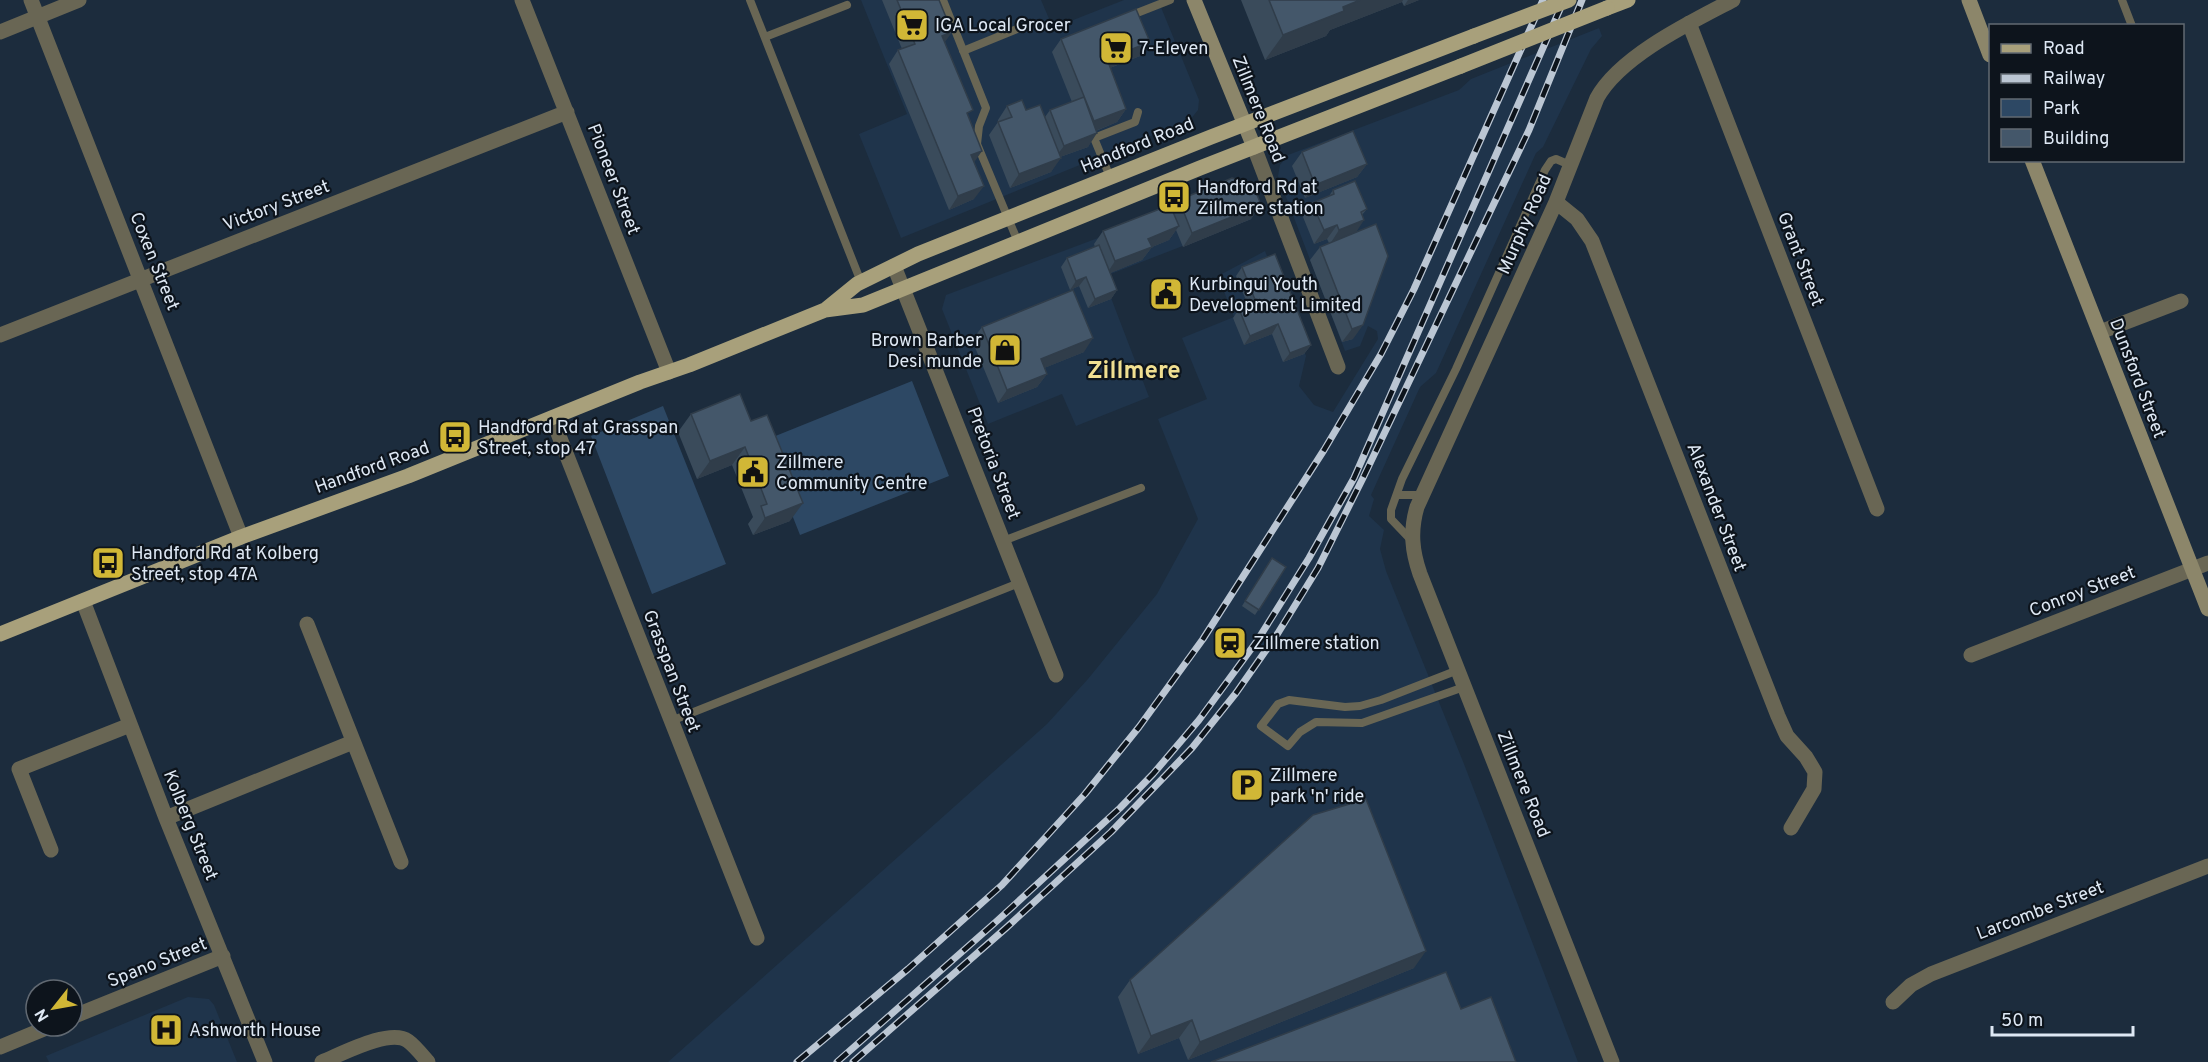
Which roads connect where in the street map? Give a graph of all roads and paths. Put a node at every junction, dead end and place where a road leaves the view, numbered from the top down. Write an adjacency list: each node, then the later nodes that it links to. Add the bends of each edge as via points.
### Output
1 (31, 0): 15 (street, Coxen Street)
2 (79, 0): 15 (street)
3 (522, 0): 23 (street, Pioneer Street)
4 (750, 0): 20 (lane)
5 (943, 0): 21 (lane)
6 (1170, 0): 14 (lane)
7 (1194, 0): 25 (main road, Zillmere Road)
8 (1569, 0): 25 (main road, Handford Road, bridge)
9 (1628, 0): 26 (main road, Handford Road, bridge)
10 (1733, 0): 16 (street, Murphy Road)
11 (1969, 0): 22 (main road)
12 (2122, 0): 17 (lane)
13 (847, 5): 20 (lane)
14 (1137, 13)
15 (38, 17): 19 (street); 34 (street, Coxen Street)
16 (1689, 23): 28 (street, Murphy Road, via 1625,64 1605,84); 47 (street, Grant Street)
17 (2131, 24)
18 (1017, 29): 21 (lane)
19 (0, 32)
20 (765, 37): 35 (lane)
21 (963, 51): 31 (lane, via 986,108 977,144)
22 (1989, 52)
23 (567, 112): 34 (street, Victory Street); 42 (street, Pioneer Street)
24 (1138, 112): 29 (lane, via 1135,122 1094,138)
25 (1244, 124): 26 (main road, Zillmere Road); 29 (main road, Handford Road)
26 (1254, 147): 32 (main road, Handford Road); 41 (street, Zillmere Road)
27 (2033, 162): 39 (main road, Dunsford Street)
28 (1570, 165): 30 (street, Murphy Road); 45 (lane, via 1553,160 1545,170)
29 (1110, 177): 31 (main road, Handford Road)
30 (1556, 202): 46 (street, Murphy Road); 67 (street, Alexander Street, via 1577,219 1592,241 1782,726 1815,772 1814,789)
31 (1007, 218): 32 (lane); 33 (main road, Handford Road)
32 (1018, 242): 36 (main road, Handford Road)
33 (894, 266): 35 (main road, Handford Road); 36 (street, Pretoria Street)
34 (141, 279): 40 (street, Victory Street); 49 (street, Coxen Street)
35 (861, 282): 38 (main road, Handford Road)
36 (903, 288): 38 (main road, Handford Road, via 863,305); 51 (street, Pretoria Street)
37 (2181, 301): 39 (street)
38 (825, 310): 42 (main road, Handford Road)
39 (2100, 332): 53 (main road, Dunsford Street)
40 (0, 335)
41 (1338, 367)
42 (669, 372): 43 (main road, Handford Road)
43 (552, 418): 49 (main road, Handford Road); 63 (street, Grasspan Street)
44 (1141, 488): 51 (lane)
45 (1397, 495): 46 (lane); 50 (lane, via 1391,519)
46 (1423, 495): 48 (street, Murphy Road)
47 (1877, 509)
48 (1414, 518): 50 (street, Zillmere Road)
49 (242, 537): 55 (main road, Handford Road)
50 (1412, 541): 60 (street, Zillmere Road, via 1414,557)
51 (1003, 542): 54 (street, Pretoria Street)
52 (2208, 563): 53 (street, Conroy Street)
53 (2192, 569): 56 (main road, Dunsford Street); 59 (street, Conroy Street)
54 (1020, 583): 61 (street, Pretoria Street); 63 (lane)
55 (83, 601): 58 (main road, Handford Road); 64 (street, Kolberg Street)
56 (2208, 609)
57 (307, 624): 65 (street)
58 (0, 634)
59 (1971, 655)
60 (1458, 670): 62 (street, Zillmere Road); 62 (lane, via 1360,706 1289,700 1278,704 1261,726 1288,746 1316,722 1362,723)
61 (1056, 675)
62 (1464, 687): 80 (street, Zillmere Road)
63 (671, 721): 71 (street, Grasspan Street)
64 (130, 724): 66 (street, Kolberg Street); 68 (street, via 19,769)
65 (353, 742): 66 (street); 69 (street)
66 (166, 818): 72 (street, Kolberg Street)
67 (1791, 828)
68 (51, 850)
69 (401, 862)
70 (2208, 866): 73 (street, Larcombe Street, via 1931,974 1911,985)
71 (757, 938)
72 (223, 956): 74 (street, Spano Street); 77 (street, Kolberg Street)
73 (1893, 1002)
74 (84, 1012)
75 (24, 1037): 76 (street)
76 (0, 1047)
77 (265, 1062)
78 (322, 1062): 79 (street, via 396,1036 408,1041)
79 (428, 1062)
80 (1612, 1062)

